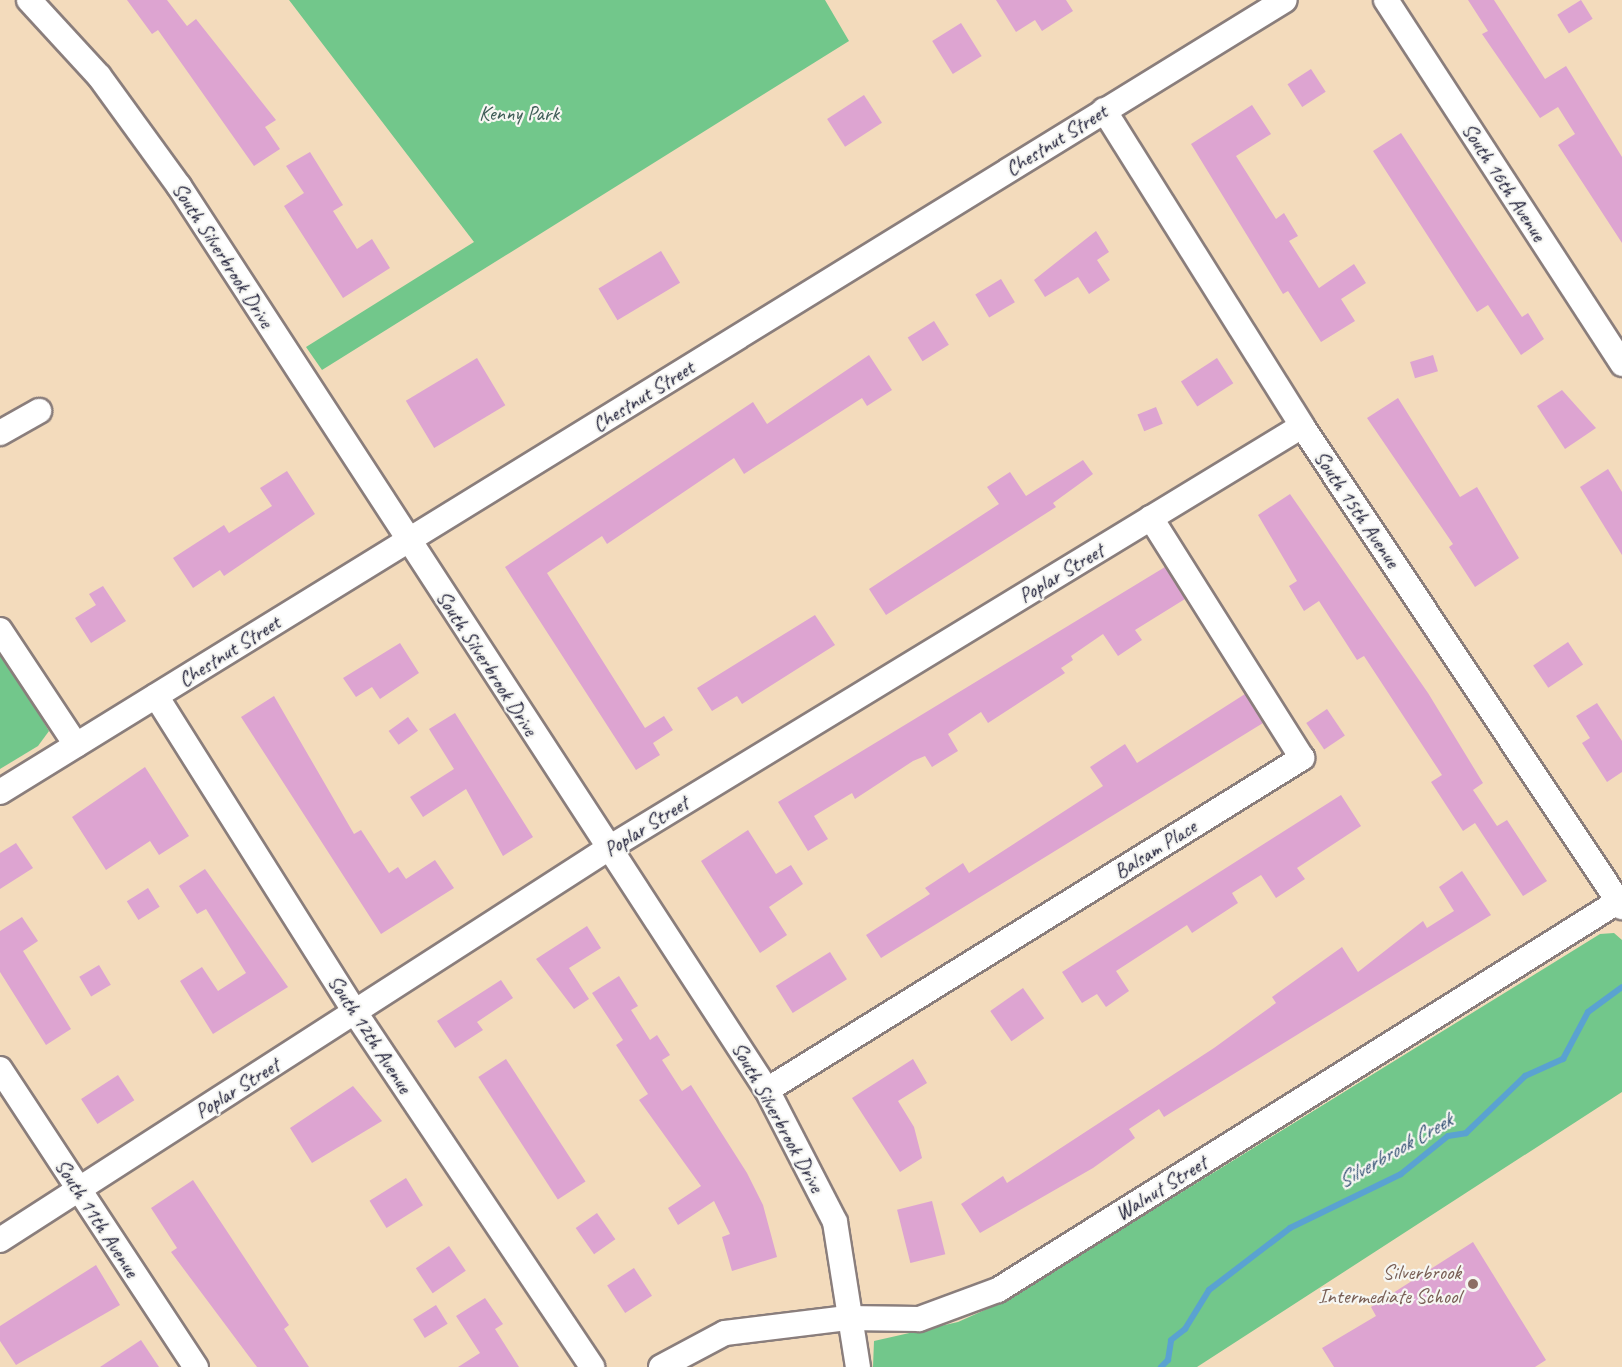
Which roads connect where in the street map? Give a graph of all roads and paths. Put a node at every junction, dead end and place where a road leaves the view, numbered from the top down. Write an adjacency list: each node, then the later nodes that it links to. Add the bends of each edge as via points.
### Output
1 (29, 0): 10 (street, South Silverbrook Drive, via 99,76 179,186)
2 (1285, 0): 4 (street, Chestnut Street)
3 (1386, 0): 5 (street, South 16th Avenue)
4 (1104, 110): 7 (street, South 15th Avenue); 10 (street, Chestnut Street)
5 (1622, 364)
6 (39, 411): 8 (street)
7 (1302, 426): 9 (street, Poplar Street); 16 (street, South 15th Avenue)
8 (0, 433)
9 (1151, 518): 15 (street, Poplar Street); 19 (street, Balsam Place, via 1302,758)
10 (407, 541): 12 (street, Chestnut Street); 15 (street, South Silverbrook Drive)
11 (0, 630): 13 (street)
12 (156, 696): 13 (street, Chestnut Street); 17 (street, South 12th Avenue)
13 (76, 745): 14 (street, Chestnut Street)
14 (0, 792)
15 (609, 849): 17 (street, Poplar Street); 19 (street, South Silverbrook Drive)
16 (1621, 903): 22 (street, Walnut Street, via 998,1290 919,1319)
17 (356, 1014): 20 (street, Poplar Street); 24 (street, South 12th Avenue)
18 (0, 1069): 20 (street, South 11th Avenue)
19 (767, 1090): 22 (street, South Silverbrook Drive, via 835,1221)
20 (77, 1189): 21 (street, Poplar Street); 23 (street, South 11th Avenue)
21 (0, 1240)
22 (847, 1318): 25 (street, Walnut Street, via 725,1333); 26 (street, South Silverbrook Drive)
23 (196, 1367)
24 (592, 1367)
25 (661, 1367)
26 (858, 1367)

